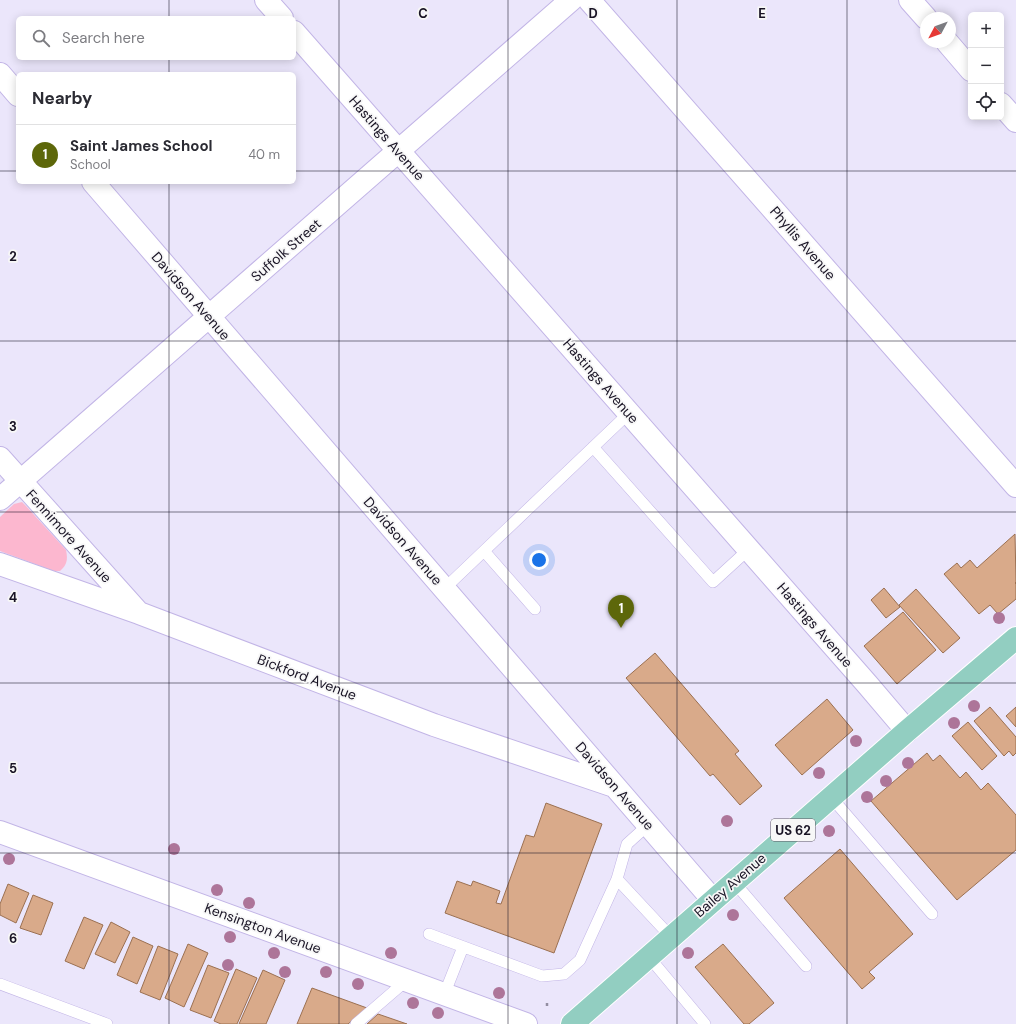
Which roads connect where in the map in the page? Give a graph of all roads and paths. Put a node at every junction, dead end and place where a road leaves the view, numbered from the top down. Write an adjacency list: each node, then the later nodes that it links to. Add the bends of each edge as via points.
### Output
1 (266, 0): 6 (street)
2 (571, 0): 14 (street, Suffolk Street)
3 (589, 0): 21 (street, Phyllis Avenue)
4 (910, 0): 5 (street)
5 (921, 12)
6 (280, 16)
7 (296, 34): 14 (street, Hastings Avenue)
8 (952, 48): 9 (street)
9 (968, 66)
10 (0, 74): 11 (street)
11 (16, 93)
12 (1004, 107): 13 (street)
13 (1016, 121)
14 (399, 151): 16 (street, Suffolk Street); 17 (street, Hastings Avenue)
15 (95, 184): 16 (street, Davidson Avenue)
16 (209, 317): 20 (street, Suffolk Street); 26 (street, Davidson Avenue)
17 (629, 413): 18 (lane); 23 (street, Hastings Avenue)
18 (593, 447): 23 (lane, via 713,582); 24 (lane)
19 (0, 458): 20 (street, Fennimore Avenue)
20 (20, 481): 22 (street, Suffolk Street); 28 (street, Fennimore Avenue)
21 (1016, 486)
22 (0, 499)
23 (749, 549): 30 (street, Hastings Avenue)
24 (484, 551): 26 (lane); 27 (lane)
25 (0, 564): 28 (street, Bickford Avenue)
26 (444, 589): 31 (street, Davidson Avenue)
27 (535, 609)
28 (139, 613): 31 (street, Bickford Avenue, via 434,725)
29 (1016, 638): 30 (main road, Bailey Avenue / US 62)
30 (907, 731): 32 (main road, Bailey Avenue / US 62)
31 (615, 787): 33 (street, Davidson Avenue)
32 (832, 797): 36 (main road, Bailey Avenue / US 62); 38 (lane)
33 (648, 825): 35 (lane, via 627,844); 37 (street, Davidson Avenue)
34 (0, 832): 44 (street, Kensington Avenue)
35 (617, 879): 40 (lane); 41 (lane, via 580,960 564,974 542,976)
36 (734, 882): 37 (main road, Bailey Avenue / US 62); 43 (lane)
37 (713, 900): 40 (main road, Bailey Avenue / US 62)
38 (932, 914)
39 (429, 934): 41 (lane)
40 (671, 937): 42 (main road, Bailey Avenue / US 62)
41 (463, 947): 46 (lane)
42 (649, 957): 50 (main road, Bailey Avenue / US 62); 51 (lane)
43 (806, 966)
44 (407, 980): 46 (street, Kensington Avenue); 48 (lane)
45 (0, 984): 47 (lane)
46 (444, 995): 49 (street, Kensington Avenue)
47 (107, 1024)
48 (356, 1024)
49 (526, 1024)
50 (572, 1024)
51 (705, 1024)

